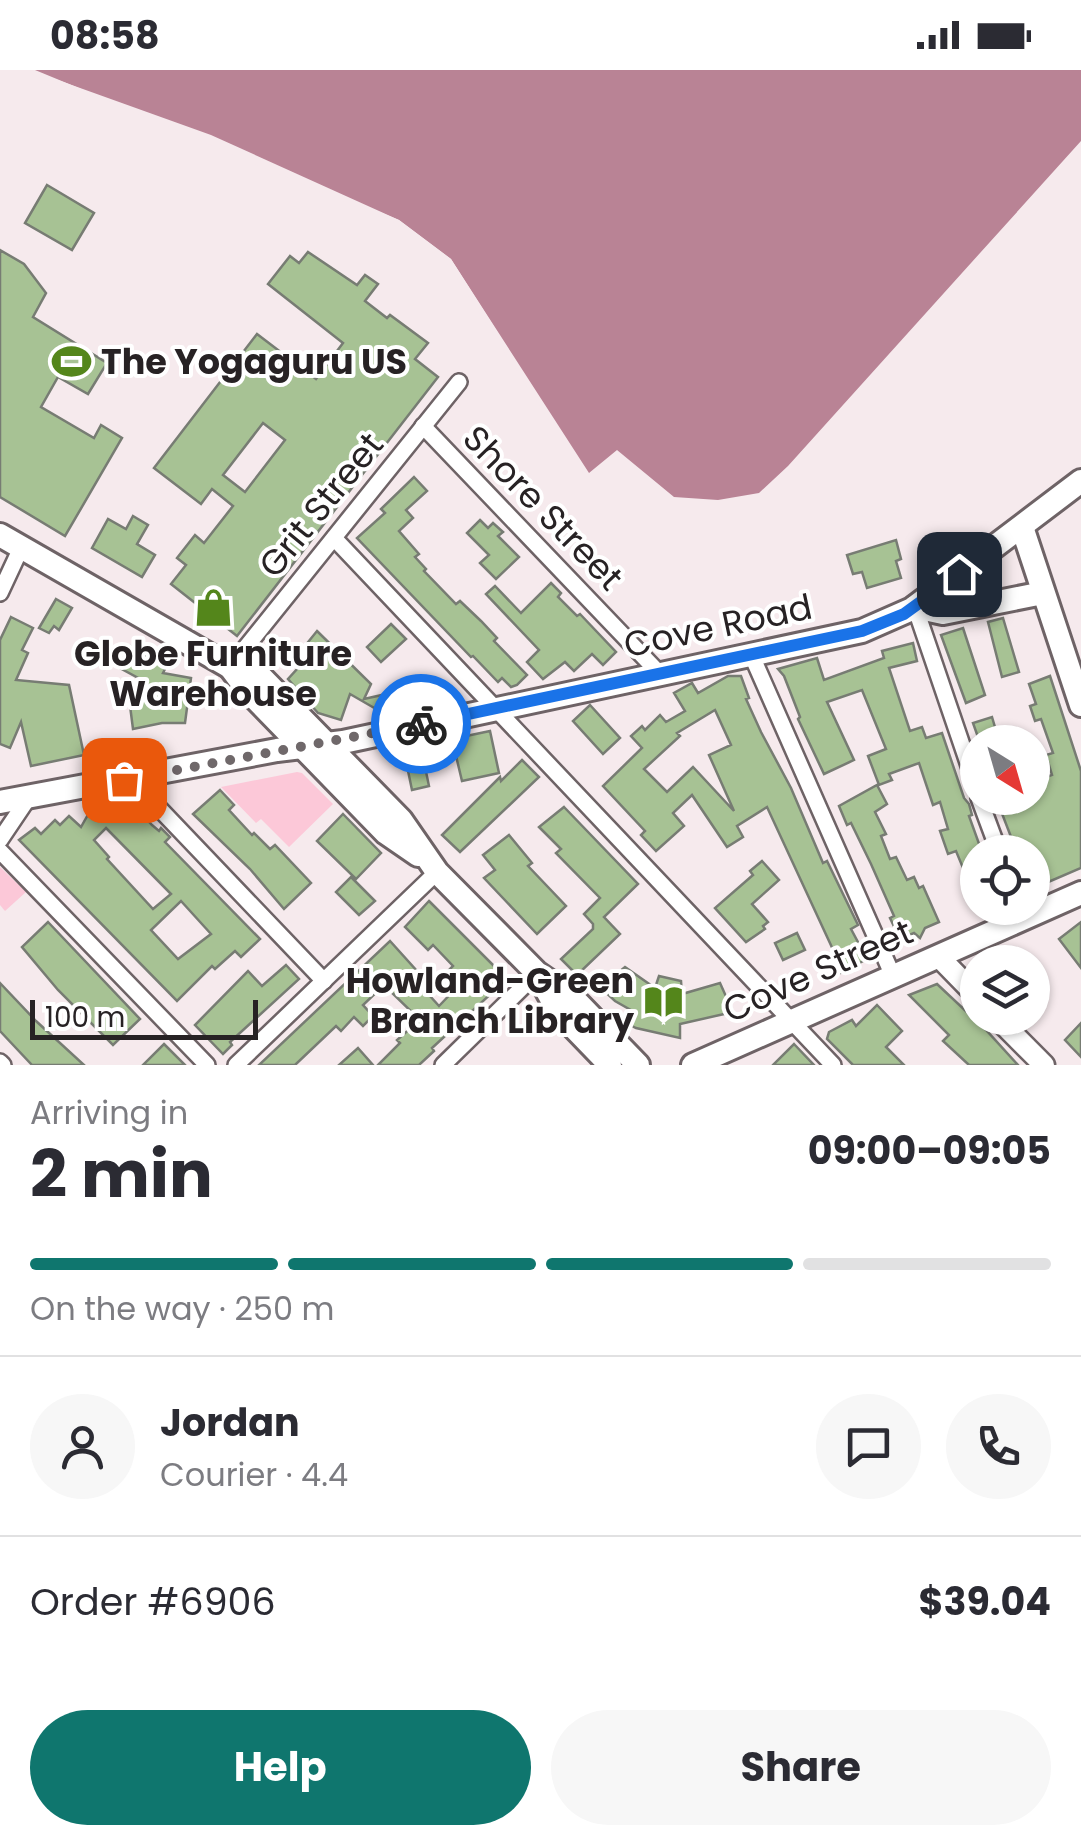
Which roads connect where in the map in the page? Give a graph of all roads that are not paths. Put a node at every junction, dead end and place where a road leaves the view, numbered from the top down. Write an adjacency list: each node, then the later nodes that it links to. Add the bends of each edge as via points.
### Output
1 (459, 382): 2 (street, Grit Street)
2 (424, 426): 6 (street, Grit Street); 13 (street, Shore Street)
3 (1081, 480): 4 (main road, Cove Road)
4 (1022, 527): 8 (main road); 10 (main road, Cove Road)
5 (0, 535): 7 (main road)
6 (334, 538): 12 (street, Grit Street); 15 (street)
7 (22, 548): 9 (street); 12 (main road)
8 (1043, 592): 10 (main road, via 944,613); 14 (main road)
9 (0, 593)
10 (915, 607): 11 (main road, Cove Road, via 862,631); 16 (street)
11 (750, 654): 13 (main road, Cove Road); 30 (street)
12 (230, 667): 17 (main road, via 260,676); 18 (main road)
13 (660, 674): 15 (main road, Cove Road)
14 (1081, 705)
15 (494, 709): 17 (main road, Cove Road); 33 (street)
16 (960, 741)
17 (326, 743): 18 (main road, Cove Road); 24 (main road, via 401,820)
18 (303, 747): 19 (main road, Cove Road); 24 (main road, via 386,834)
19 (143, 777): 20 (main road, Cove Road); 32 (street, via 155,804)
20 (29, 797): 21 (main road, Cove Road); 22 (street)
21 (0, 802)
22 (0, 840)
23 (0, 852): 35 (street)
24 (432, 866): 29 (main road); 32 (street)
25 (1081, 893): 26 (main road, Cove Street)
26 (1050, 904)
27 (1000, 925): 28 (main road, Cove Street)
28 (938, 957): 30 (main road, Cove Street); 31 (street)
29 (537, 972): 37 (street); 38 (main road, via 558,1011); 39 (main road)
30 (893, 976): 33 (main road, Cove Street)
31 (960, 979)
32 (324, 980): 36 (street)
33 (791, 1020): 40 (main road, Cove Street); 41 (street)
34 (1014, 1035): 42 (street)
35 (207, 1065)
36 (236, 1065)
37 (443, 1065)
38 (610, 1065)
39 (638, 1065)
40 (693, 1065)
41 (834, 1065)
42 (1044, 1065)

